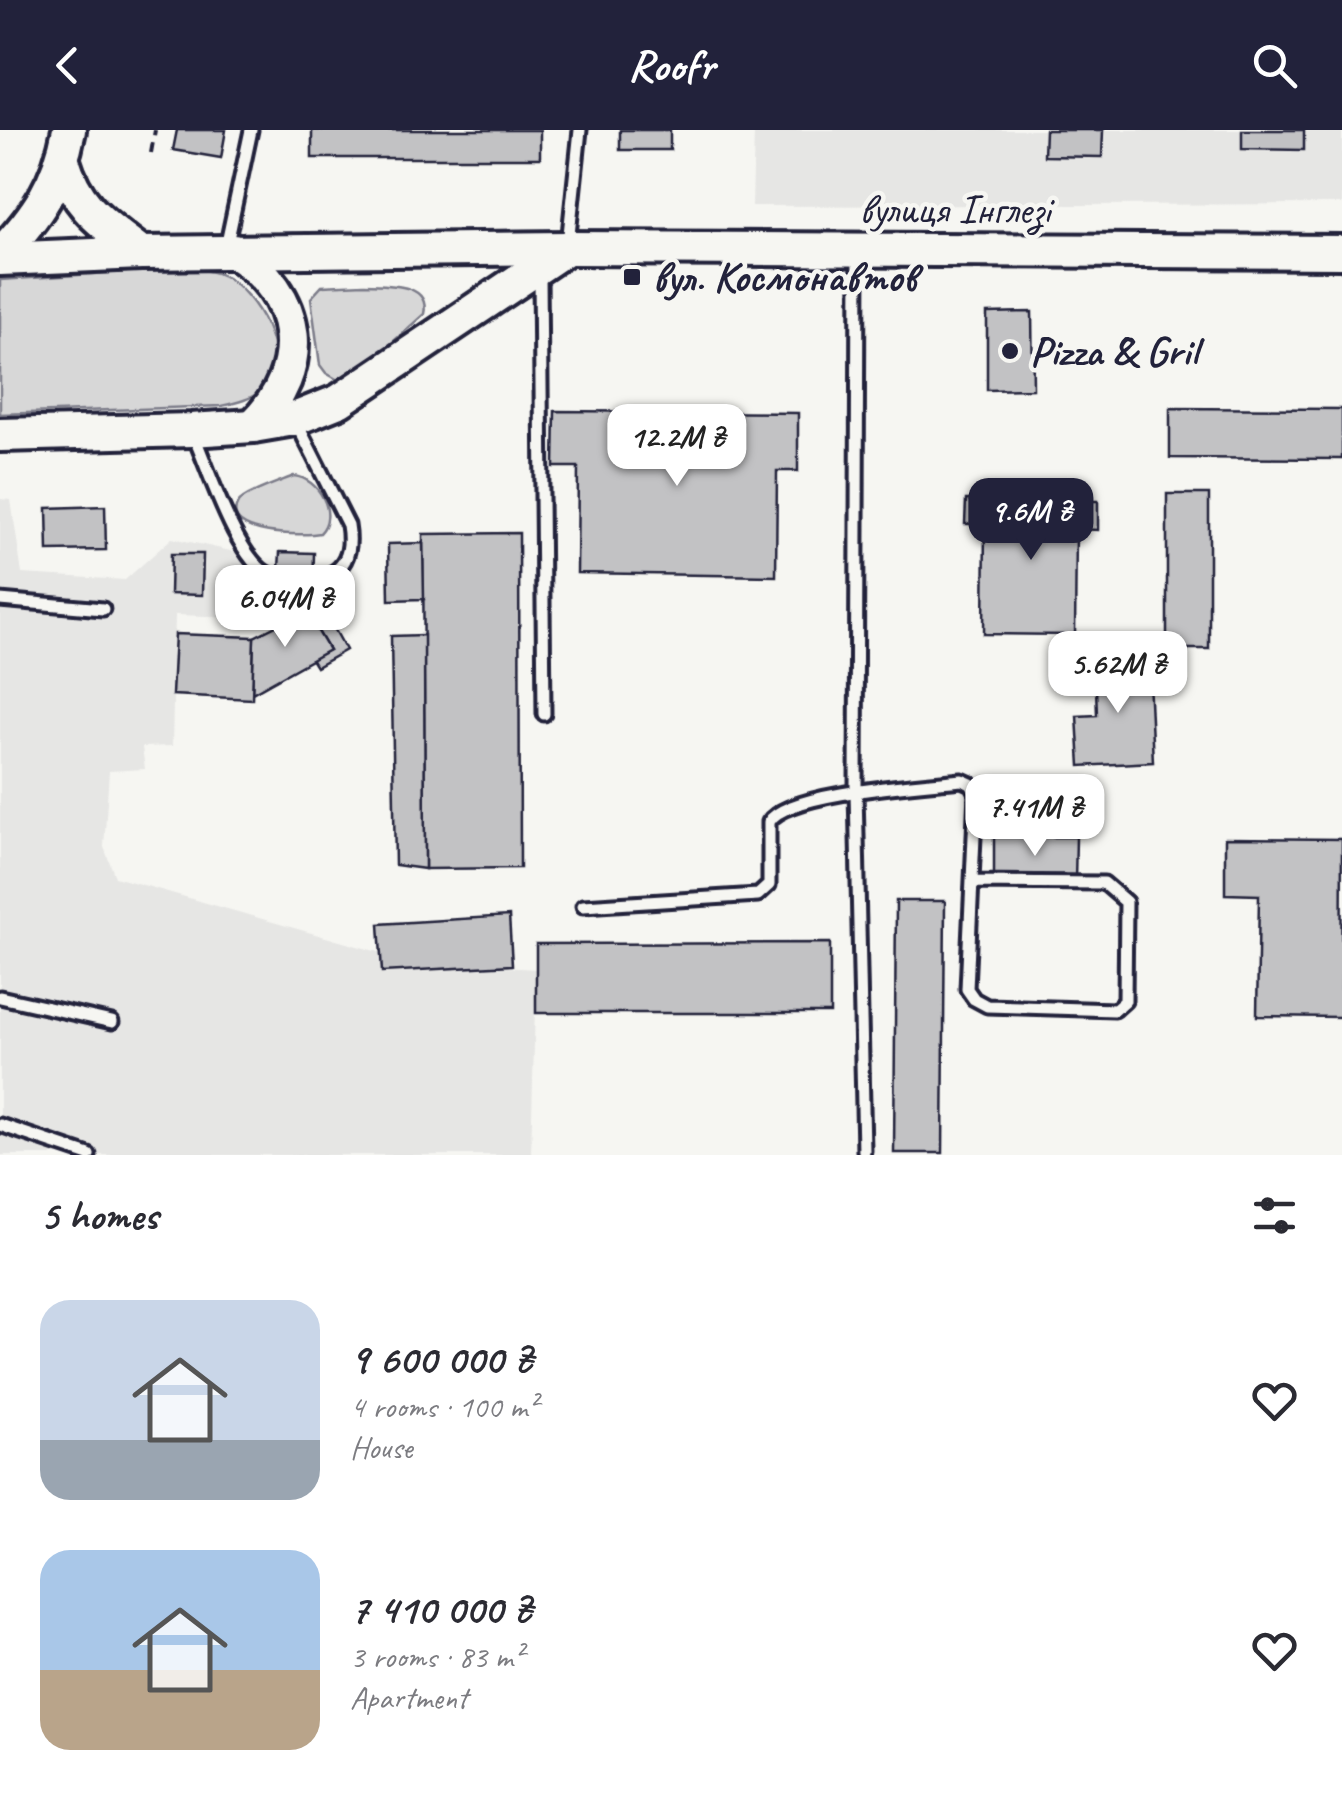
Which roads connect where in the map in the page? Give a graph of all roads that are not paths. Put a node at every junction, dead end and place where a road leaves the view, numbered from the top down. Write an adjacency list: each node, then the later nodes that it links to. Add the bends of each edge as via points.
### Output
1 (251, 130): 5 (lane)
2 (580, 130): 4 (lane)
3 (66, 146): 6 (main road, via 70,183 88,211); 9 (main road, via 36,214)
4 (567, 248): 5 (main road, вулиця Інглезі); 7 (main road, вулиця Інглезі); 10 (main road)
5 (229, 251): 6 (main road, вулиця Інглезі); 12 (main road, via 252,263 282,299 292,344 282,390)
6 (141, 252): 9 (main road, вулиця Інглезі)
7 (858, 252): 8 (main road, вулиця Інглезі); 18 (lane)
8 (1342, 252)
9 (0, 257)
10 (540, 267): 11 (main road, via 339,401); 17 (lane)
11 (294, 419): 12 (main road); 13 (lane, via 348,525 351,544 332,573 317,577 272,576 254,563)
12 (253, 426): 13 (main road)
13 (191, 430): 14 (main road)
14 (0, 435)
15 (0, 600): 16 (lane)
16 (103, 609)
17 (544, 714)
18 (856, 792): 19 (lane, via 971,784); 20 (lane, via 774,814 769,885 758,895); 24 (lane)
19 (972, 882): 19 (lane, via 967,989 974,999 987,1006 1114,1010 1125,1001 1126,902 1117,891 1104,883)
20 (583, 906)
21 (0, 997): 22 (lane)
22 (112, 1022)
23 (0, 1125): 25 (lane)
24 (864, 1151)
25 (89, 1155)

